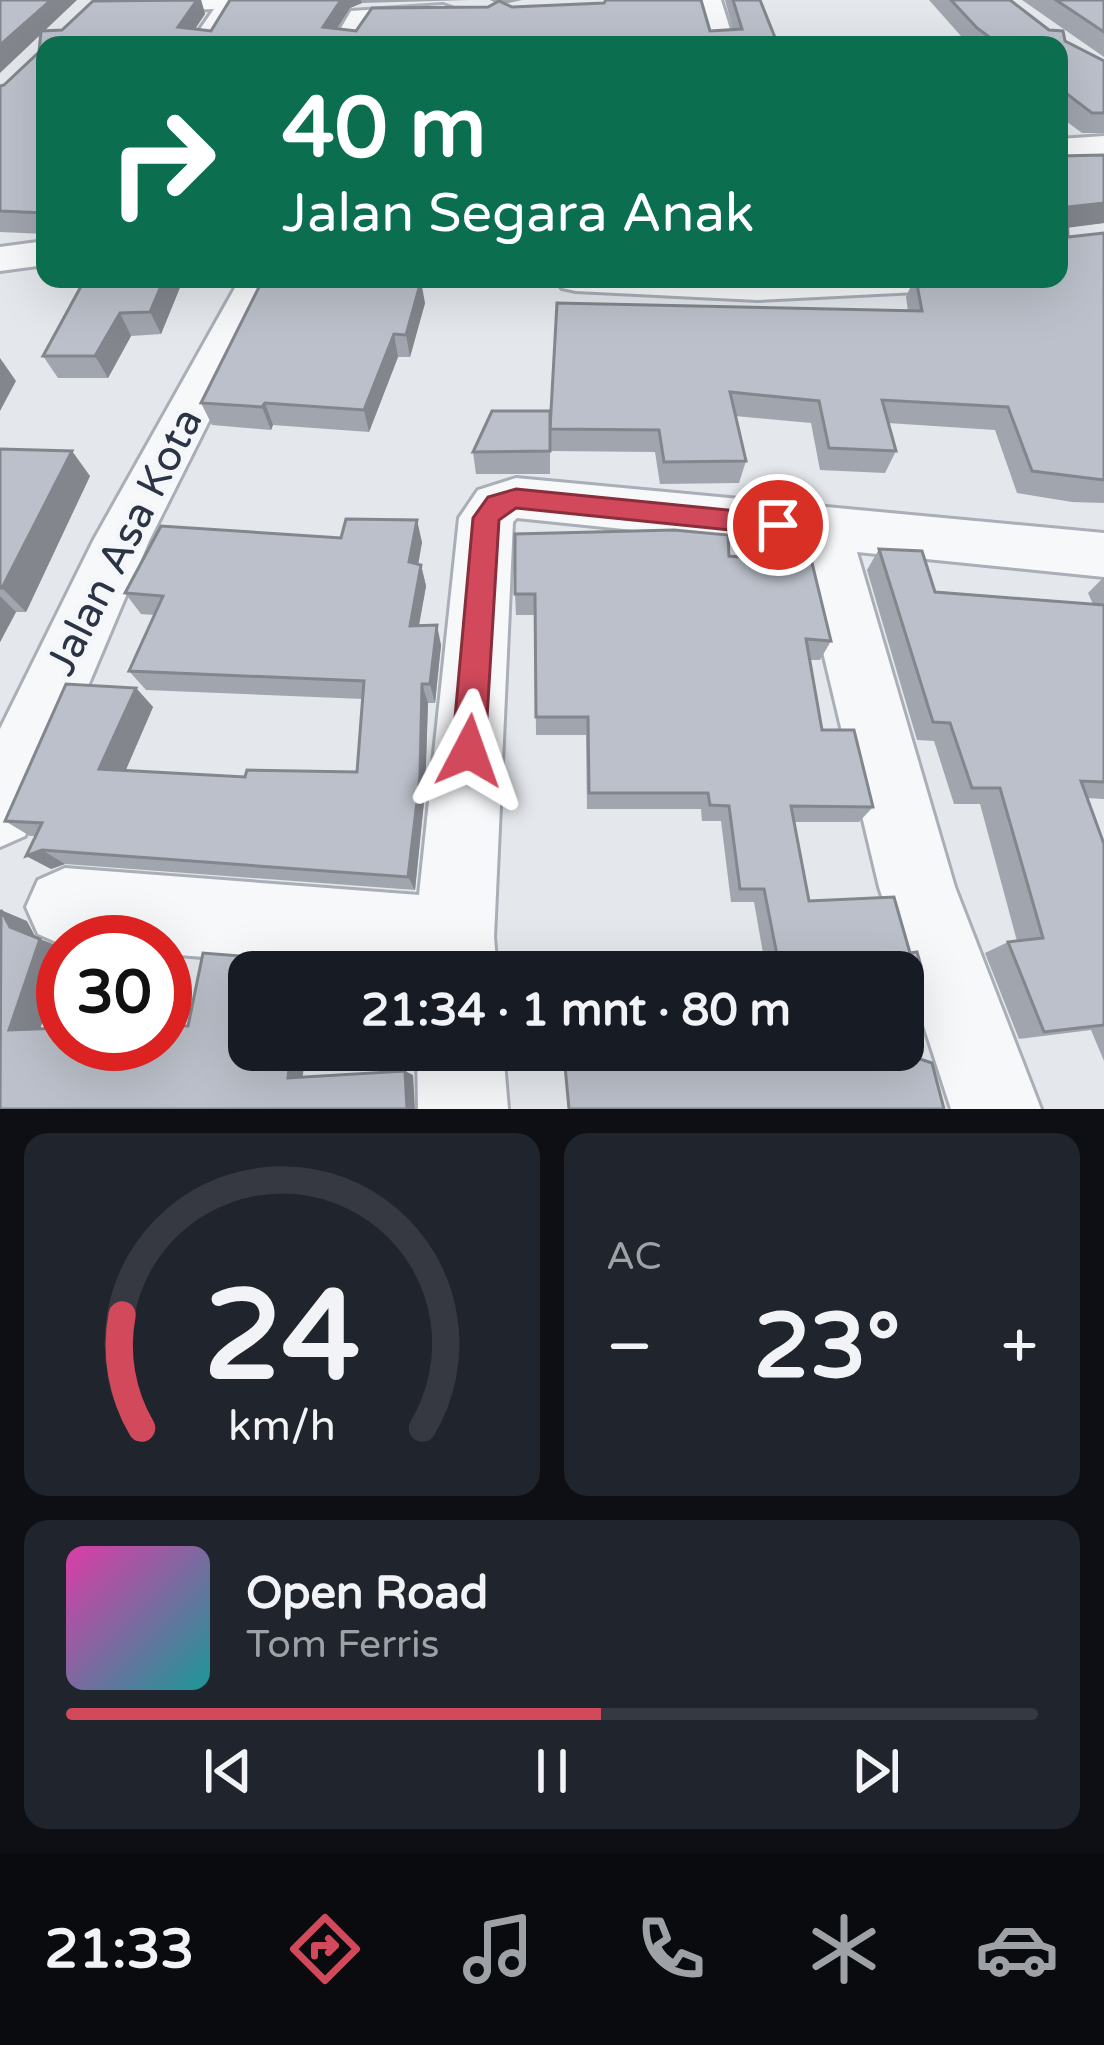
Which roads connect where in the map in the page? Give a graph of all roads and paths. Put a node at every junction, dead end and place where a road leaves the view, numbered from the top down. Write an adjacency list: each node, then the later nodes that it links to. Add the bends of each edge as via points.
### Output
1 (709, 0): 6 (street)
2 (92, 7): 4 (street, via 225,1 226,14)
3 (470, 13): 5 (street, via 363,15)
4 (210, 36)
5 (350, 36)
6 (719, 36)
7 (1104, 146): 8 (street)
8 (1068, 148)
9 (36, 254): 10 (street)
10 (0, 259)
11 (255, 288): 16 (street, Jalan Asa Kota, via 47,692)
12 (695, 288): 13 (street)
13 (868, 288)
14 (822, 529): 15 (street); 19 (street, via 516,498 497,504 486,518); 20 (street, via 917,887)
15 (1104, 555)
16 (0, 811)
17 (65, 907): 18 (street)
18 (430, 951)
19 (455, 951)
20 (933, 1021): 23 (street)
21 (461, 1071): 22 (street)
22 (463, 1109)
23 (996, 1109)

